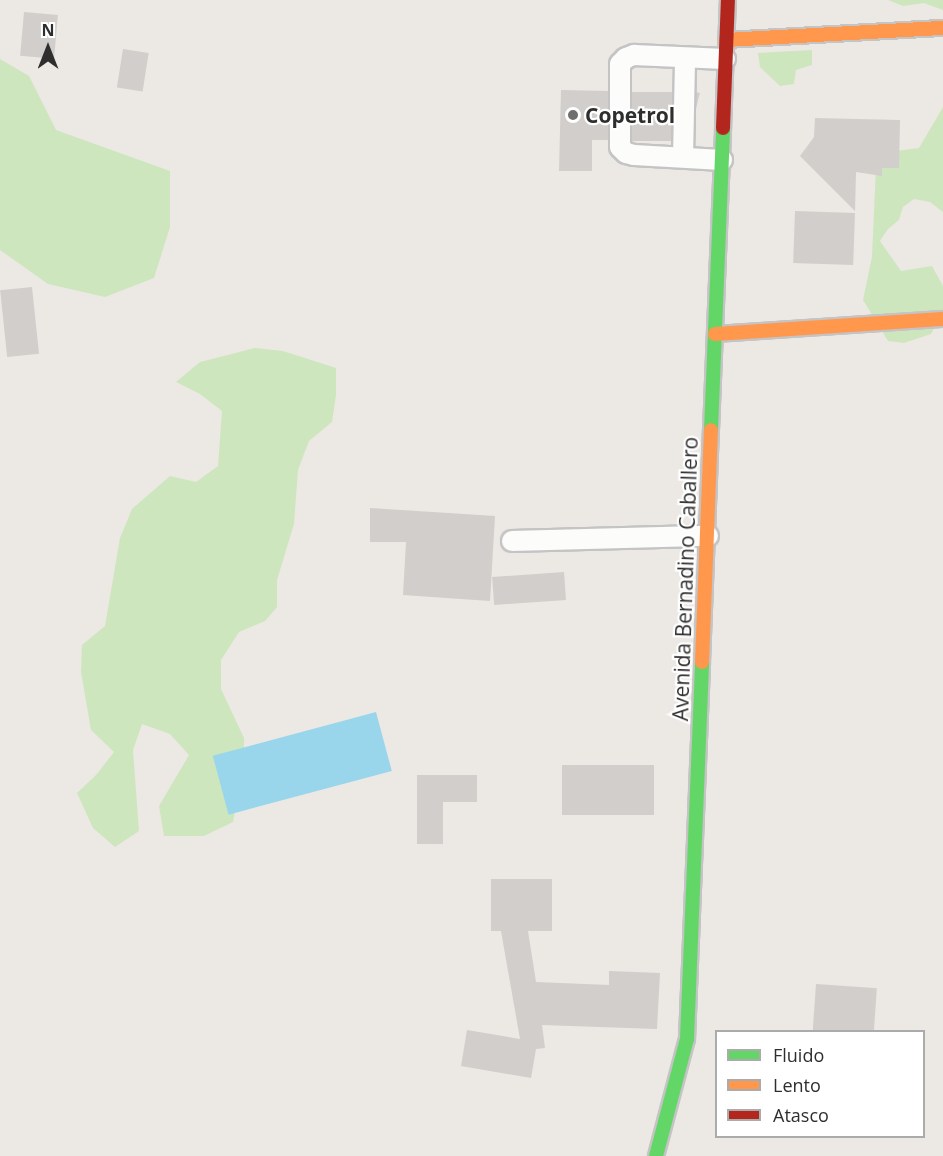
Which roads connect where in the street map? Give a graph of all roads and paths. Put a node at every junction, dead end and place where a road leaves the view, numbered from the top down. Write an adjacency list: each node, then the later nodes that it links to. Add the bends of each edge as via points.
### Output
1 (728, 0): 3 (main road, Avenida Bernadino Caballero)
2 (943, 28): 3 (main road)
3 (726, 49): 4 (lane); 6 (main road, Avenida Bernadino Caballero)
4 (685, 58): 5 (lane); 5 (lane, via 634,56 620,64 620,147 634,155)
5 (683, 157): 6 (lane)
6 (722, 160): 8 (main road, Avenida Bernadino Caballero)
7 (943, 319): 8 (main road)
8 (715, 334): 9 (main road, Avenida Bernadino Caballero)
9 (708, 536): 10 (lane); 11 (main road, Avenida Bernadino Caballero, via 687,1039)
10 (512, 541)
11 (656, 1156)

